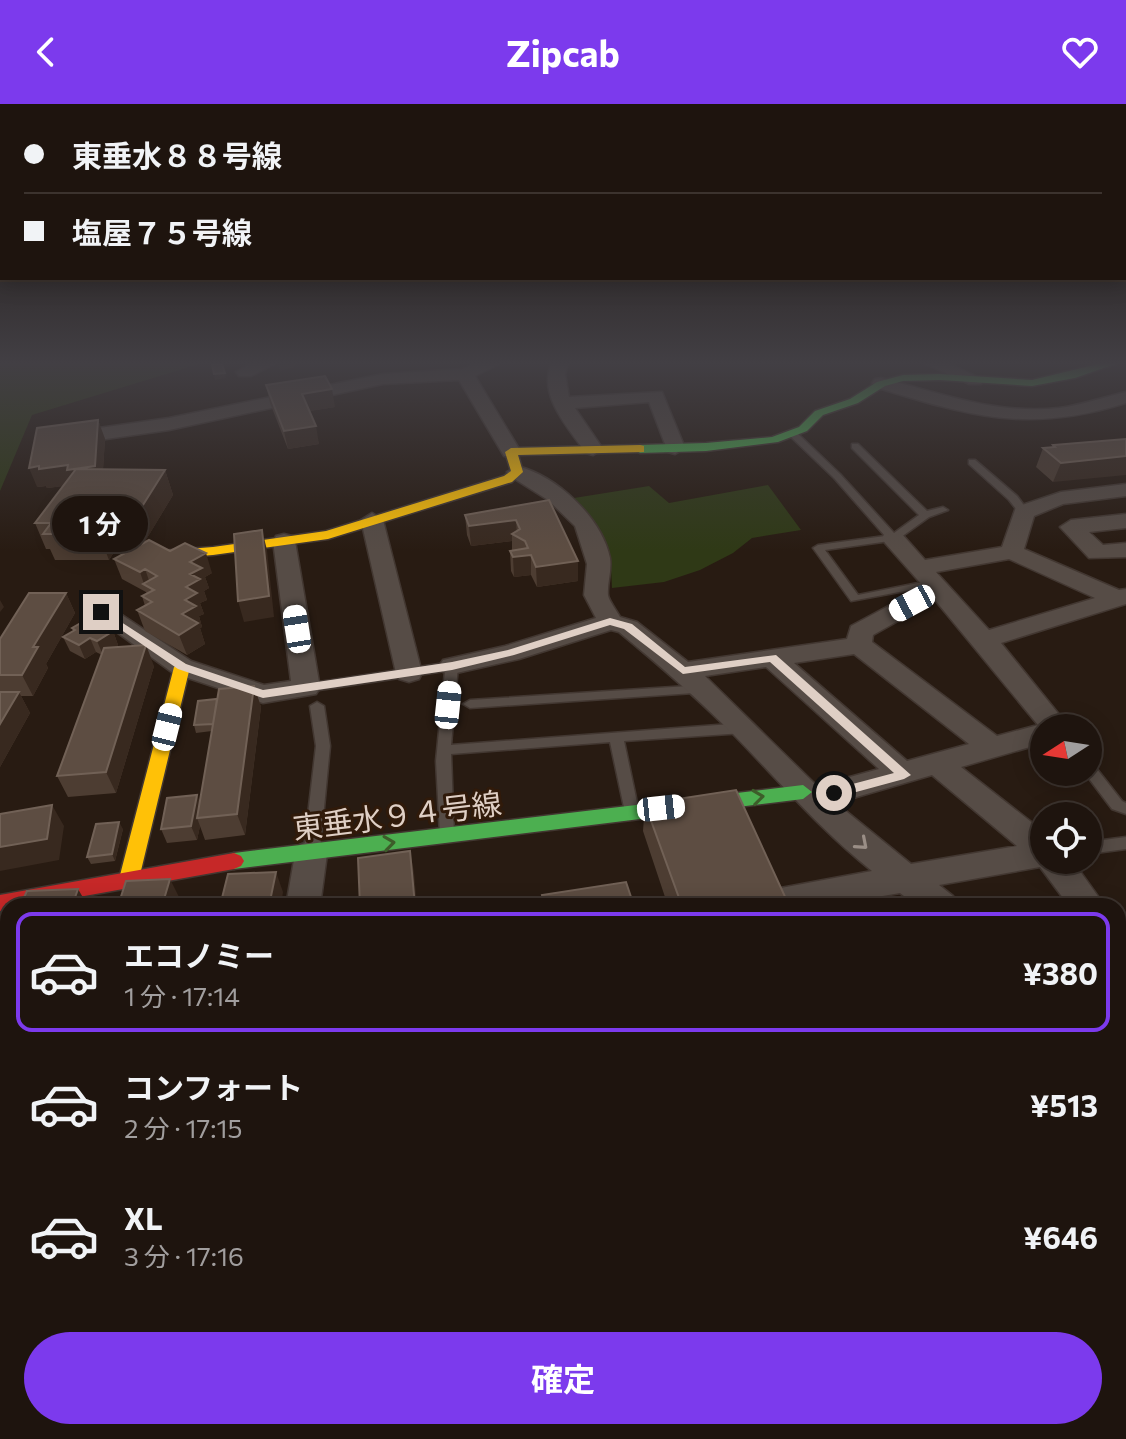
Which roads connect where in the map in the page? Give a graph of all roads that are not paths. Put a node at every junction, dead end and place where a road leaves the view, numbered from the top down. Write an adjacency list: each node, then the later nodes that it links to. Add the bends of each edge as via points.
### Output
1 (153, 426): 7 (street)
2 (494, 426): 11 (street)
3 (579, 426): 10 (street)
4 (667, 426): 9 (street)
5 (803, 426): 6 (street)
6 (793, 434): 9 (street); 19 (lane)
7 (85, 436)
8 (855, 446): 16 (lane)
9 (675, 448): 10 (street)
10 (593, 449): 11 (street)
11 (514, 462): 17 (street, via 508,479); 27 (street, via 570,504 593,533 602,578 596,595)
12 (972, 462): 15 (lane)
13 (1126, 490): 15 (street, via 1058,498)
14 (943, 510): 16 (lane)
15 (1024, 512): 22 (street)
16 (925, 515): 19 (lane)
17 (372, 520): 20 (street, via 328,535); 33 (street)
18 (1126, 521): 21 (street, via 1071,527 1097,553)
19 (893, 538): 24 (street); 24 (lane, via 818,548 855,599)
20 (284, 541): 23 (street); 35 (street)
21 (1126, 550)
22 (1012, 552): 24 (street); 25 (street)
23 (136, 557)
24 (930, 580): 28 (street); 29 (street, via 860,631)
25 (1123, 601): 28 (street)
26 (101, 612): 32 (street)
27 (610, 622): 31 (street); 34 (street, via 628,627)
28 (984, 640): 37 (street)
29 (859, 645): 30 (street); 41 (street)
30 (772, 658): 34 (street); 44 (street)
31 (452, 666): 33 (lane); 42 (lane)
32 (182, 667): 35 (street, via 263,694); 57 (street)
33 (409, 673): 35 (lane)
34 (694, 680): 36 (lane); 38 (street)
35 (312, 697): 53 (lane, via 323,746)
36 (470, 704)
37 (1045, 714)
38 (744, 728): 39 (lane); 46 (street)
39 (616, 737): 42 (lane); 48 (lane)
40 (1030, 737): 41 (street)
41 (993, 748): 43 (street)
42 (444, 750): 49 (lane)
43 (939, 765): 44 (street); 50 (street)
44 (904, 775): 46 (street)
45 (1102, 785): 47 (lane)
46 (807, 796): 48 (street, 東垂水９４号線, one-way to 46); 56 (street, one-way to 56)
47 (1126, 809)
48 (632, 812): 49 (street, 東垂水９４号線)
49 (447, 835): 53 (street, 東垂水９４号線, one-way to 49)
50 (1030, 840)
51 (1126, 843): 52 (lane)
52 (1102, 846)
53 (311, 854): 57 (street, 東垂水９４号線, via 223,862); 59 (street)
54 (1030, 855): 56 (street)
55 (1064, 874): 62 (street)
56 (905, 878): 60 (street); 61 (street)
57 (129, 879): 58 (street, 東垂水９４号線)
58 (27, 898)
59 (304, 898)
60 (793, 898)
61 (931, 898)
62 (1082, 898)

